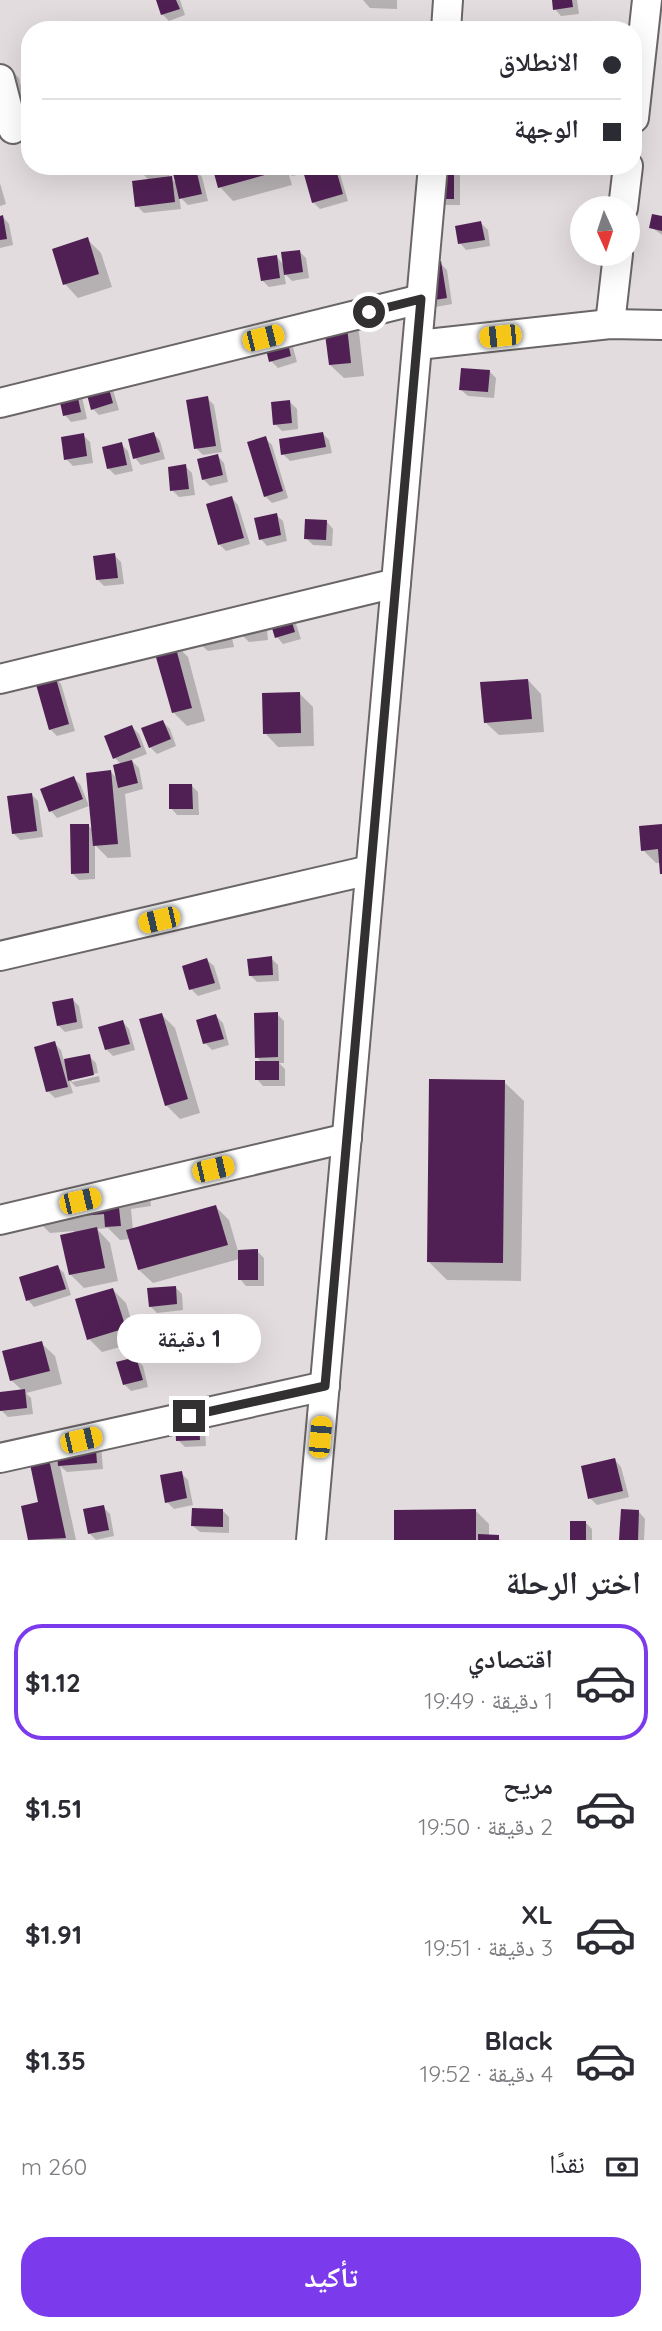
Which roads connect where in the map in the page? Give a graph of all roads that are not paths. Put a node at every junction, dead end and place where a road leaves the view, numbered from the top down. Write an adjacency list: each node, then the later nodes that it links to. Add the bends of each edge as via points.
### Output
1 (647, 0): 2 (street)
2 (642, 45)
3 (0, 79): 4 (street)
4 (14, 129)
5 (432, 175): 9 (street)
6 (627, 175): 7 (street)
7 (624, 196)
8 (617, 266): 10 (street)
9 (421, 299): 12 (street); 13 (street)
10 (610, 324): 11 (street); 12 (street)
11 (662, 325)
12 (418, 345): 14 (street)
13 (0, 403)
14 (396, 583): 15 (street); 16 (street)
15 (0, 680)
16 (370, 870): 17 (street); 18 (street)
17 (0, 956)
18 (347, 1138): 19 (street); 20 (street)
19 (0, 1220)
20 (325, 1386): 21 (street); 22 (street)
21 (0, 1458)
22 (311, 1540)

